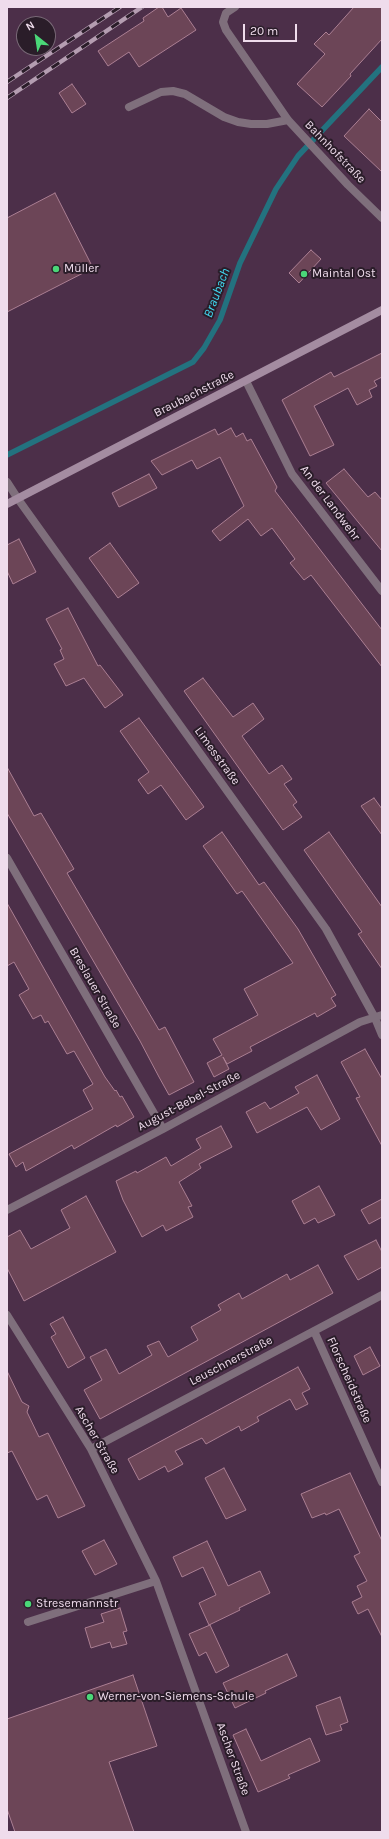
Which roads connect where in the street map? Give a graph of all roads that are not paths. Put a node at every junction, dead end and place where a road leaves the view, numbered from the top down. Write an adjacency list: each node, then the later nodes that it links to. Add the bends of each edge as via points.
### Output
1 (235, 7): 3 (street, Bahnhofstraße, via 226,13 223,22 226,30)
2 (129, 107): 3 (street, Bahnhofstraße, via 161,92 173,91 185,94 224,117 238,122 267,124)
3 (288, 120): 4 (street, Bahnhofstraße)
4 (382, 218)
5 (382, 310): 6 (street, Braubachstraße)
6 (246, 381): 8 (street, Braubachstraße); 10 (street, An der Landwehr, via 292,474)
7 (7, 482): 8 (street)
8 (18, 499): 9 (street, Braubachstraße); 12 (street, Limesstraße, via 326,929)
9 (7, 504)
10 (382, 591)
11 (7, 858): 14 (street, Breslauer Straße)
12 (378, 1016): 13 (street, Limesstraße); 14 (street, August-Bebel-Straße, via 360,1022)
13 (382, 1035)
14 (163, 1129): 15 (street, August-Bebel-Straße)
15 (7, 1210)
16 (382, 1295): 18 (street, Leuschnerstraße)
17 (7, 1315): 19 (street, Ascher Straße)
18 (314, 1331): 19 (street, Leuschnerstraße); 20 (street, Florscheidstraße)
19 (91, 1449): 21 (street, Ascher Straße)
20 (382, 1482)
21 (156, 1581): 22 (street); 23 (street, Ascher Straße)
22 (28, 1622)
23 (246, 1832)

